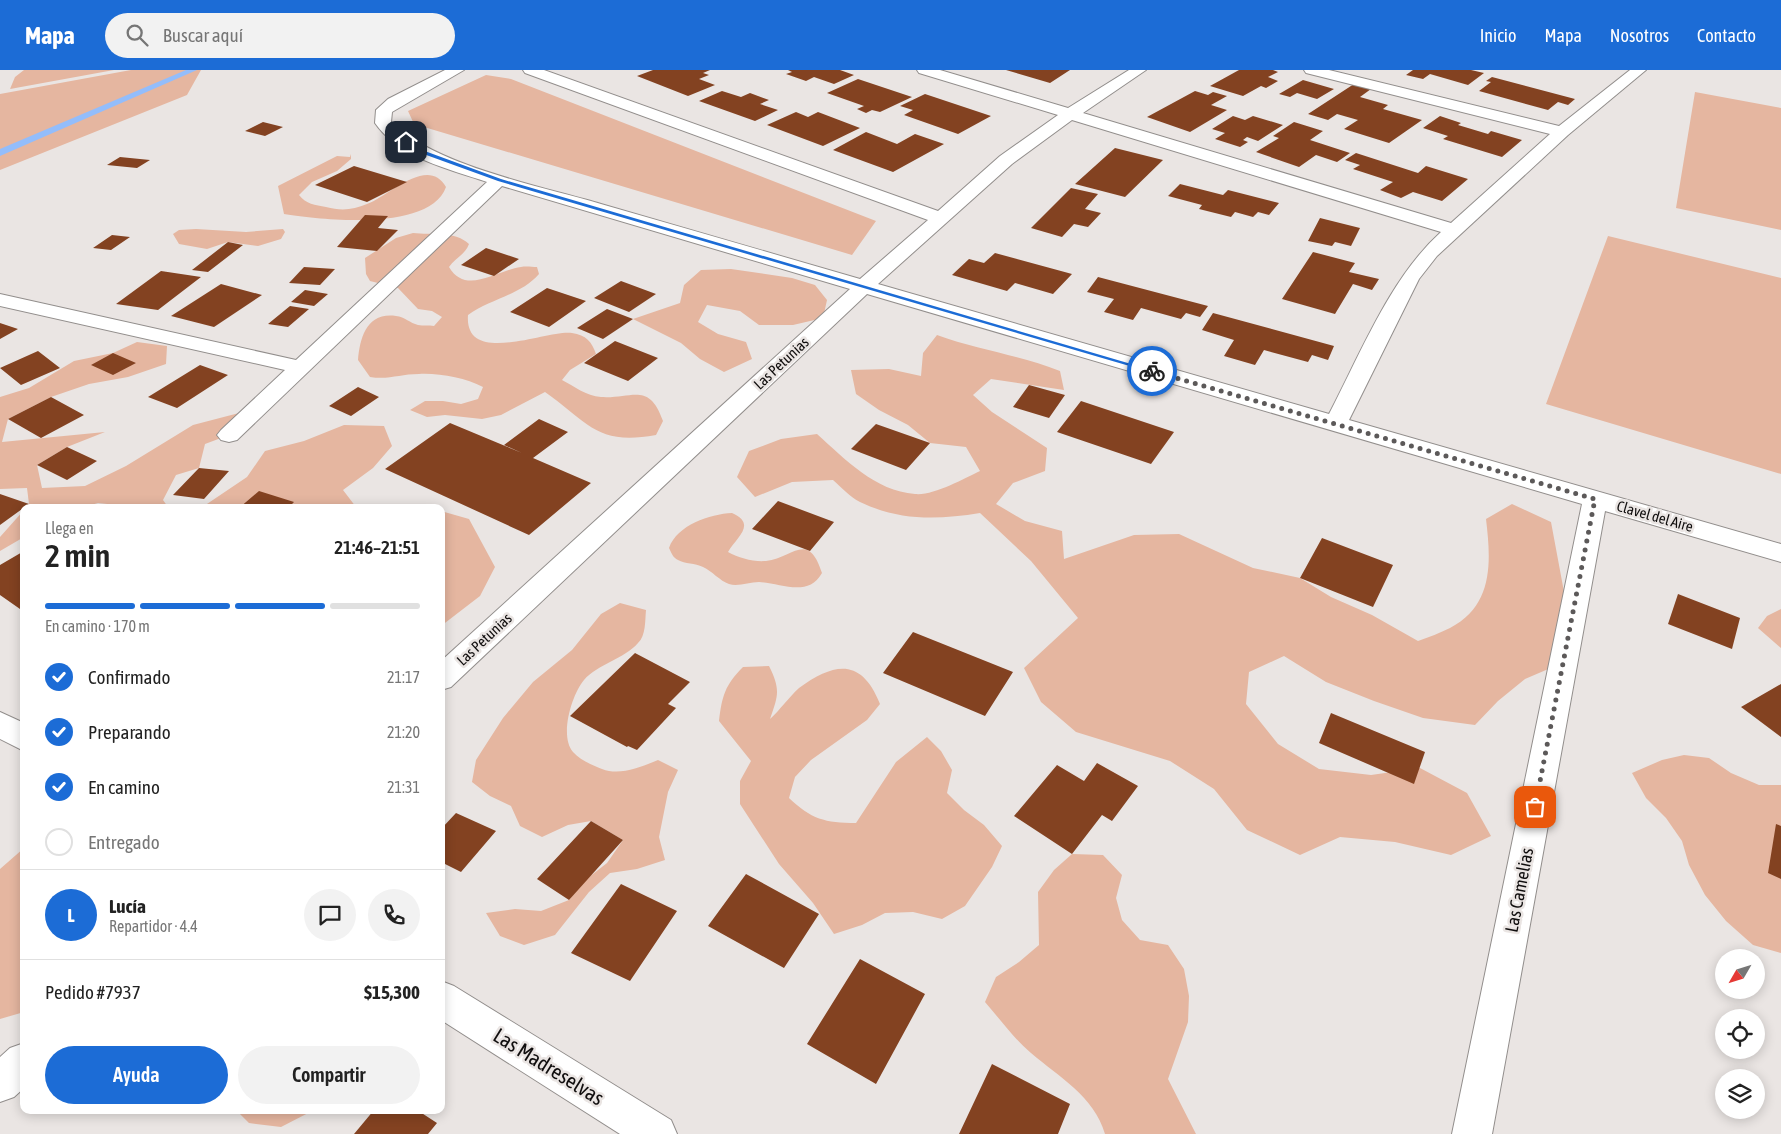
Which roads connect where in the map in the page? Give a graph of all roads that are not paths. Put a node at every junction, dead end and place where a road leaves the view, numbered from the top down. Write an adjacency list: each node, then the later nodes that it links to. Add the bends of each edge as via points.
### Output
1 (458, 70): 9 (street, Clavel del Aire, via 394,102 384,110 383,123 392,133 420,151)
2 (530, 70): 10 (street)
3 (924, 70): 7 (street)
4 (1139, 70): 7 (street, Las Petunias)
5 (1311, 70): 8 (street)
6 (1639, 70): 8 (street)
7 (1070, 114): 10 (street, Las Petunias, via 1006,160); 11 (street)
8 (1562, 132): 11 (street)
9 (499, 180): 12 (street, Clavel del Aire); 14 (street)
10 (940, 218): 12 (street, Las Petunias)
11 (1454, 230): 15 (street, via 1430,252 1410,278)
12 (864, 286): 15 (street, Clavel del Aire); 19 (street, Las Petunias)
13 (0, 300): 14 (street)
14 (300, 367): 16 (street)
15 (1335, 425): 17 (street, Clavel del Aire)
16 (229, 435)
17 (1595, 499): 18 (street, Clavel del Aire); 26 (street, Las Camelias)
18 (1781, 553)
19 (445, 675)
20 (0, 724): 21 (street)
21 (20, 736)
22 (445, 1002): 25 (street, Las Madreselvas)
23 (20, 1066): 24 (street)
24 (0, 1083)
25 (657, 1134)
26 (1472, 1134)

